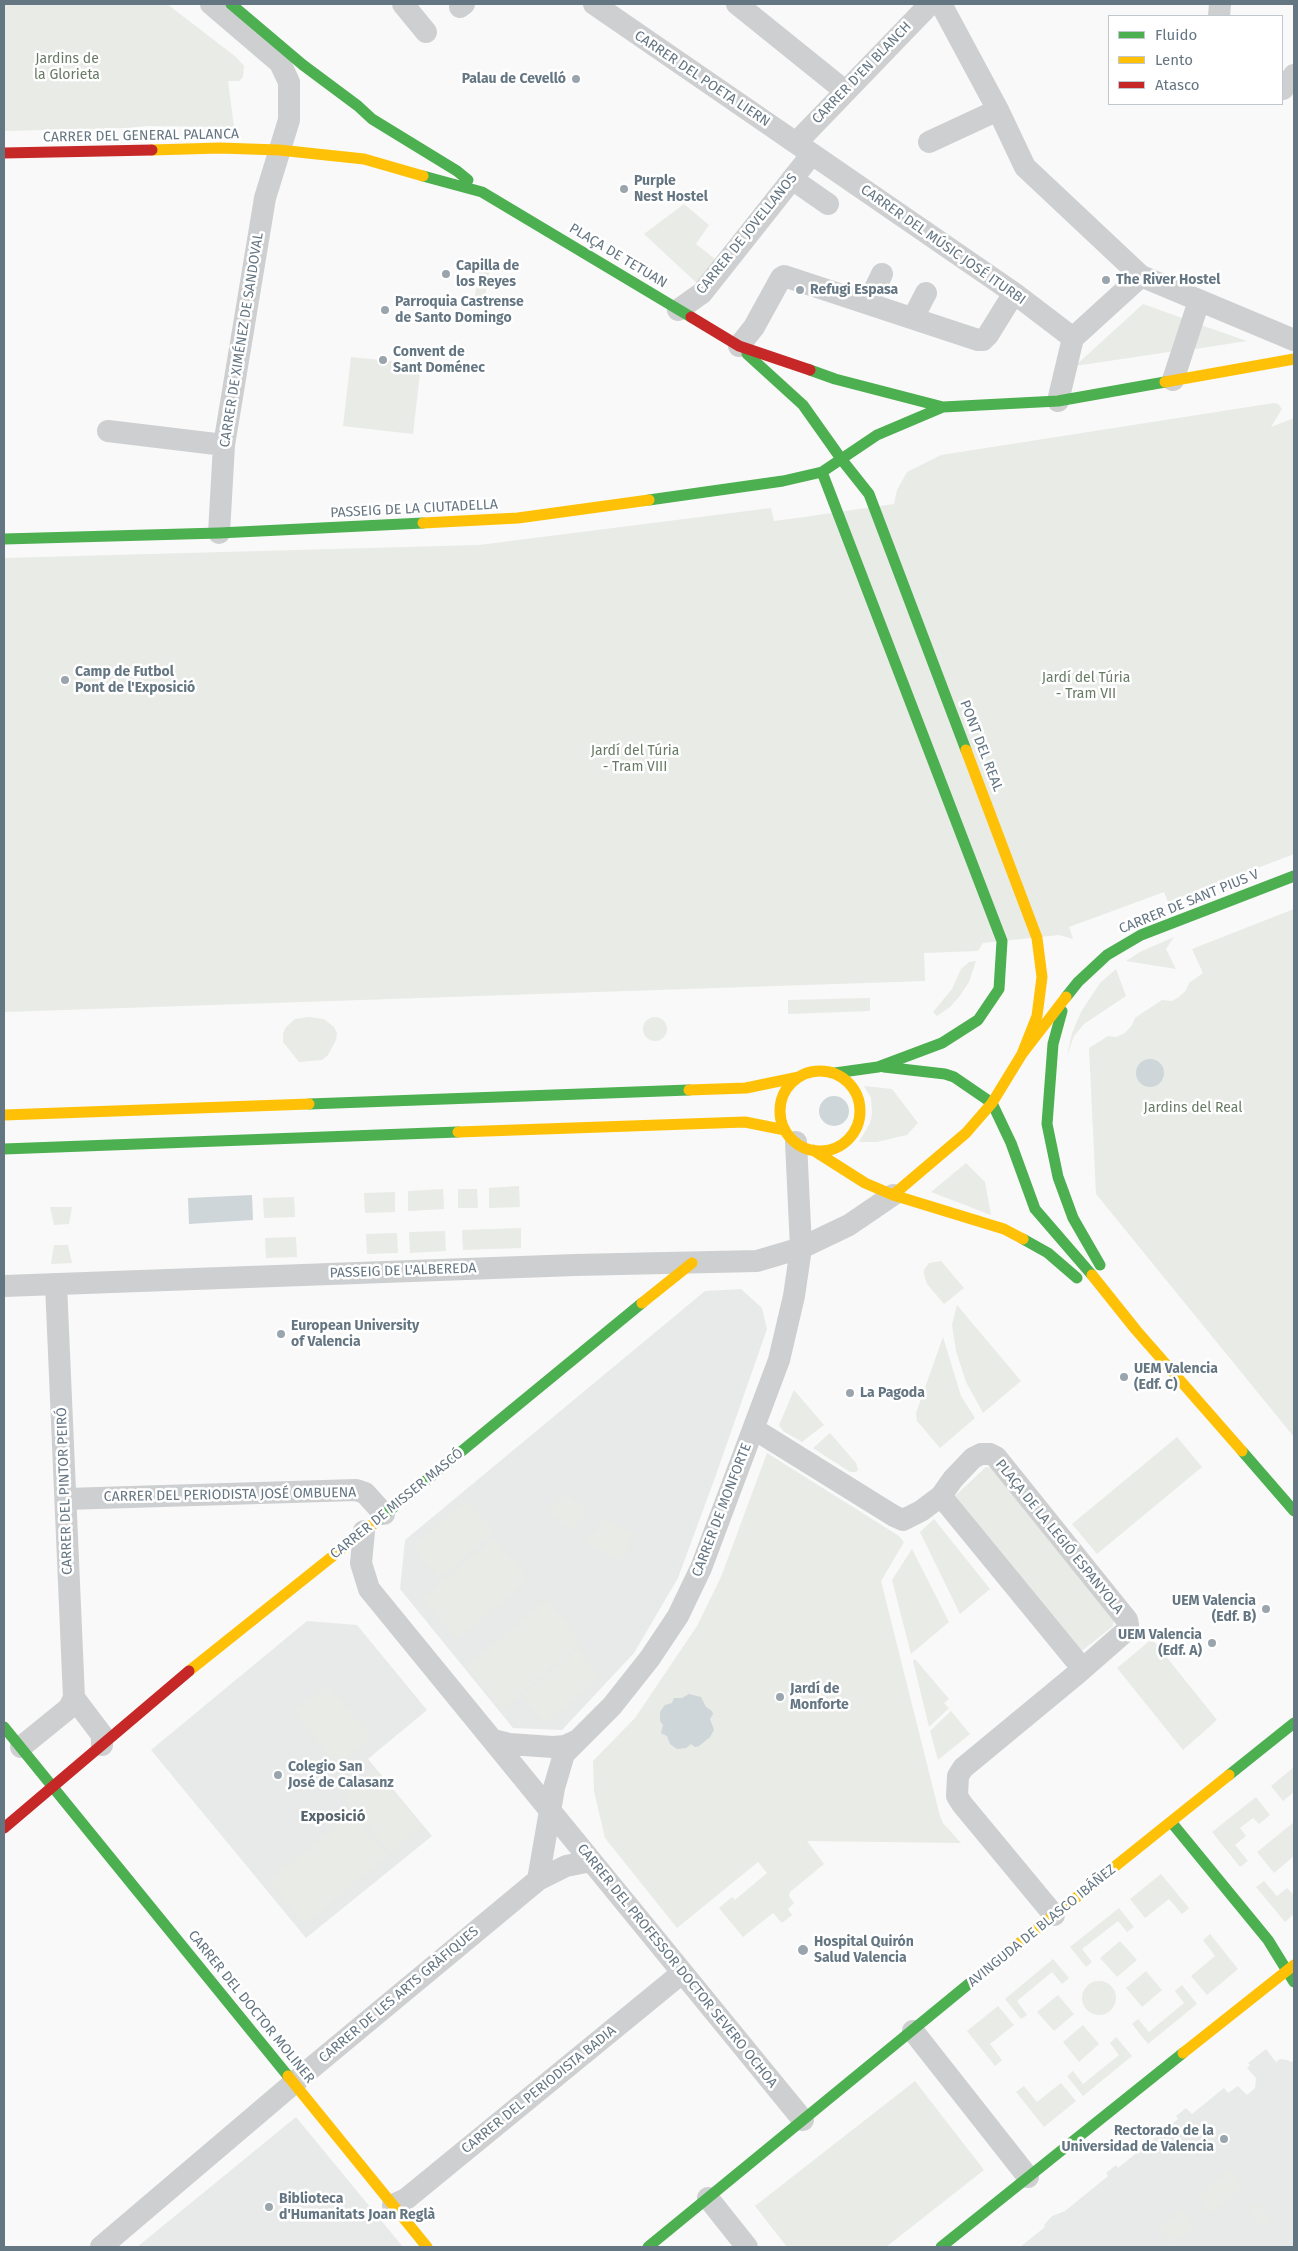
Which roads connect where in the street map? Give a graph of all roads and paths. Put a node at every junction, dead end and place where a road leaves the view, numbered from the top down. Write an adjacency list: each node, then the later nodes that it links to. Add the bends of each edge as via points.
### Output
1 (211, 4): 13 (street, CARRER DE XIMÉNEZ DE SANDOVAL, via 280,63 289,82 289,120)
2 (232, 4): 16 (main road, PLAÇA DE TETUAN, via 372,119 457,171)
3 (403, 4): 8 (street)
4 (594, 4): 12 (street, CARRER DEL POETA LIERN)
5 (737, 4): 9 (street)
6 (930, 4): 9 (street, CARRER D'EN BLANCH)
7 (941, 4): 10 (street)
8 (426, 32)
9 (845, 91): 12 (street, CARRER D'EN BLANCH)
10 (998, 110): 11 (street); 19 (street, via 1025,167)
11 (929, 142)
12 (804, 149): 15 (street, CARRER DE JOVELLANOS); 21 (street, CARRER DEL MÚSIC JOSÉ ITURBI)
13 (279, 150): 14 (main road, CARRER DEL GENERAL PALANCA, via 220,148); 16 (main road, PLAÇA DE TETUAN, via 364,159); 34 (street, CARRER DE XIMÉNEZ DE SANDOVAL, via 265,198)
14 (4, 153)
15 (792, 180): 17 (street); 24 (street, CARRER DE JOVELLANOS, via 702,292)
16 (482, 192): 24 (main road, PLAÇA DE TETUAN)
17 (828, 204)
18 (882, 274): 23 (street)
19 (1141, 276): 22 (street); 26 (street)
20 (926, 293): 25 (street)
21 (1014, 293): 25 (street, via 983,340); 26 (street, CARRER DEL MÚSIC JOSÉ ITURBI)
22 (1199, 301): 27 (street); 30 (street)
23 (868, 303): 25 (street); 28 (street, via 784,276)
24 (678, 310): 28 (main road, PLAÇA DE TETUAN)
25 (913, 318)
26 (1073, 338): 31 (street)
27 (1294, 340)
28 (739, 346): 32 (main road, PLAÇA DE TETUAN, via 835,379); 35 (main road, PLAÇA DE TETUAN, via 803,405)
29 (1294, 359): 30 (main road, PLAÇA DE TETUAN)
30 (1173, 380): 31 (main road, PLAÇA DE TETUAN)
31 (1058, 401): 32 (main road, PLAÇA DE TETUAN)
32 (943, 407): 35 (main road, PLAÇA DE TETUAN, via 877,435)
33 (108, 432): 34 (street)
34 (224, 445): 37 (street, CARRER DE XIMÉNEZ DE SANDOVAL)
35 (842, 460): 36 (main road, PLAÇA DE TETUAN); 41 (main road, PONT DEL REAL, via 869,494 1037,938 1042,977 1037,1016)
36 (822, 472): 37 (main road, PASSEIG DE LA CIUTADELLA, via 774,482 518,518); 42 (main road, via 1002,941 998,989 978,1020 942,1043)
37 (219, 532): 38 (main road, PASSEIG DE LA CIUTADELLA)
38 (4, 539)
39 (1294, 876): 40 (main road, CARRER DE SANT PIUS V, via 1141,935 1099,961)
40 (1065, 1000): 41 (main road, CARRER DE SANT PIUS V); 54 (main road, via 1053,1044 1046,1111 1058,1177 1073,1218)
41 (1022, 1054): 45 (main road)
42 (878, 1067): 43 (main road); 45 (main road, via 945,1074)
43 (835, 1073): 44 (main road, via 817,1071); 47 (main road, via 845,1079 858,1098 859,1121 850,1137 836,1147 825,1150)
44 (799, 1077): 46 (main road, via 746,1088); 47 (main road, via 788,1087 782,1100 781,1116)
45 (992, 1103): 49 (main road, via 960,1140); 54 (main road, via 1011,1143 1035,1209)
46 (4, 1115)
47 (798, 1141): 48 (main road, via 745,1122); 49 (main road, via 865,1183); 50 (street, CARRER DE MONFORTE)
48 (4, 1149)
49 (893, 1195): 50 (street, PASSEIG DE L'ALBEREDA, via 849,1225); 54 (main road, via 1004,1229 1048,1253)
50 (801, 1248): 51 (street, PASSEIG DE L'ALBEREDA, via 757,1261); 55 (street, CARRER DE MONFORTE, via 779,1360)
51 (692, 1263): 52 (street, PASSEIG DE L'ALBEREDA); 58 (main road, CARRER DE MISSER MASCÓ)
52 (56, 1284): 53 (street, PASSEIG DE L'ALBEREDA); 57 (street, CARRER DEL PINTOR PEIRÓ)
53 (4, 1286)
54 (1136, 1330): 59 (main road, via 1251,1461)
55 (754, 1429): 56 (street, PLAÇA DE LA LEGIÓ ESPANYOLA, via 903,1520); 66 (street, CARRER DE MONFORTE, via 701,1568 678,1616 612,1706)
56 (941, 1496): 61 (street); 61 (street, PLAÇA DE LA LEGIÓ ESPANYOLA, via 973,1458 981,1454 996,1457 1127,1620 1126,1631)
57 (66, 1499): 58 (street, CARRER DEL PERIODISTA JOSÉ OMBUENA, via 356,1490 372,1499); 62 (street, CARRER DEL PINTOR PEIRÓ)
58 (384, 1514): 60 (main road, CARRER DE MISSER MASCÓ)
59 (1289, 1514)
60 (364, 1531): 65 (street, CARRER DEL PROFESSOR DOCTOR SEVERO OCHOA, via 361,1563 369,1589); 67 (main road, CARRER DE MISSER MASCÓ, via 202,1660)
61 (1082, 1668): 75 (street, PLAÇA DE LA LEGIÓ ESPANYOLA, via 963,1768 956,1786 962,1804)
62 (74, 1698): 67 (street, via 102,1734); 68 (street, via 69,1708)
63 (1294, 1723): 71 (main road, AVINGUDA DE BLASCO IBÁÑEZ)
64 (4, 1727): 68 (main road, CARRER DEL DOCTOR MOLINER)
65 (493, 1740): 66 (street, via 553,1747); 70 (street, CARRER DEL PROFESSOR DOCTOR SEVERO OCHOA)
66 (578, 1740): 70 (street, via 564,1754)
67 (102, 1745): 69 (main road, CARRER DE MISSER MASCÓ)
68 (21, 1748): 69 (main road, CARRER DEL DOCTOR MOLINER)
69 (52, 1787): 72 (main road, CARRER DE MISSER MASCÓ); 80 (main road, CARRER DEL DOCTOR MOLINER)
70 (551, 1813): 73 (street, CARRER DEL PROFESSOR DOCTOR SEVERO OCHOA); 74 (street)
71 (1172, 1823): 75 (main road, AVINGUDA DE BLASCO IBÁÑEZ); 76 (main road)
72 (4, 1828)
73 (591, 1861): 74 (street, CARRER DE LES ARTS GRÀFIQUES, via 566,1866); 77 (street, CARRER DEL PROFESSOR DOCTOR SEVERO OCHOA)
74 (538, 1880): 80 (street, CARRER DE LES ARTS GRÀFIQUES)
75 (1054, 1915): 79 (main road, AVINGUDA DE BLASCO IBÁÑEZ)
76 (1290, 1968): 78 (main road); 82 (main road)
77 (682, 1973): 81 (street, CARRER DEL PROFESSOR DOCTOR SEVERO OCHOA); 84 (street, CARRER DEL PERIODISTA BADIA, via 406,2199)
78 (1294, 1982)
79 (913, 2031): 81 (main road, AVINGUDA DE BLASCO IBÁÑEZ); 82 (street)
80 (294, 2084): 84 (main road, CARRER DEL DOCTOR MOLINER); 85 (street, CARRER DE LES ARTS GRÀFIQUES)
81 (803, 2120): 83 (main road, AVINGUDA DE BLASCO IBÁÑEZ)
82 (1028, 2177): 89 (main road)
83 (708, 2198): 87 (main road, AVINGUDA DE BLASCO IBÁÑEZ); 88 (street)
84 (393, 2204): 86 (main road, CARRER DEL DOCTOR MOLINER)
85 (101, 2247)
86 (427, 2247)
87 (648, 2247)
88 (747, 2247)
89 (941, 2247)

